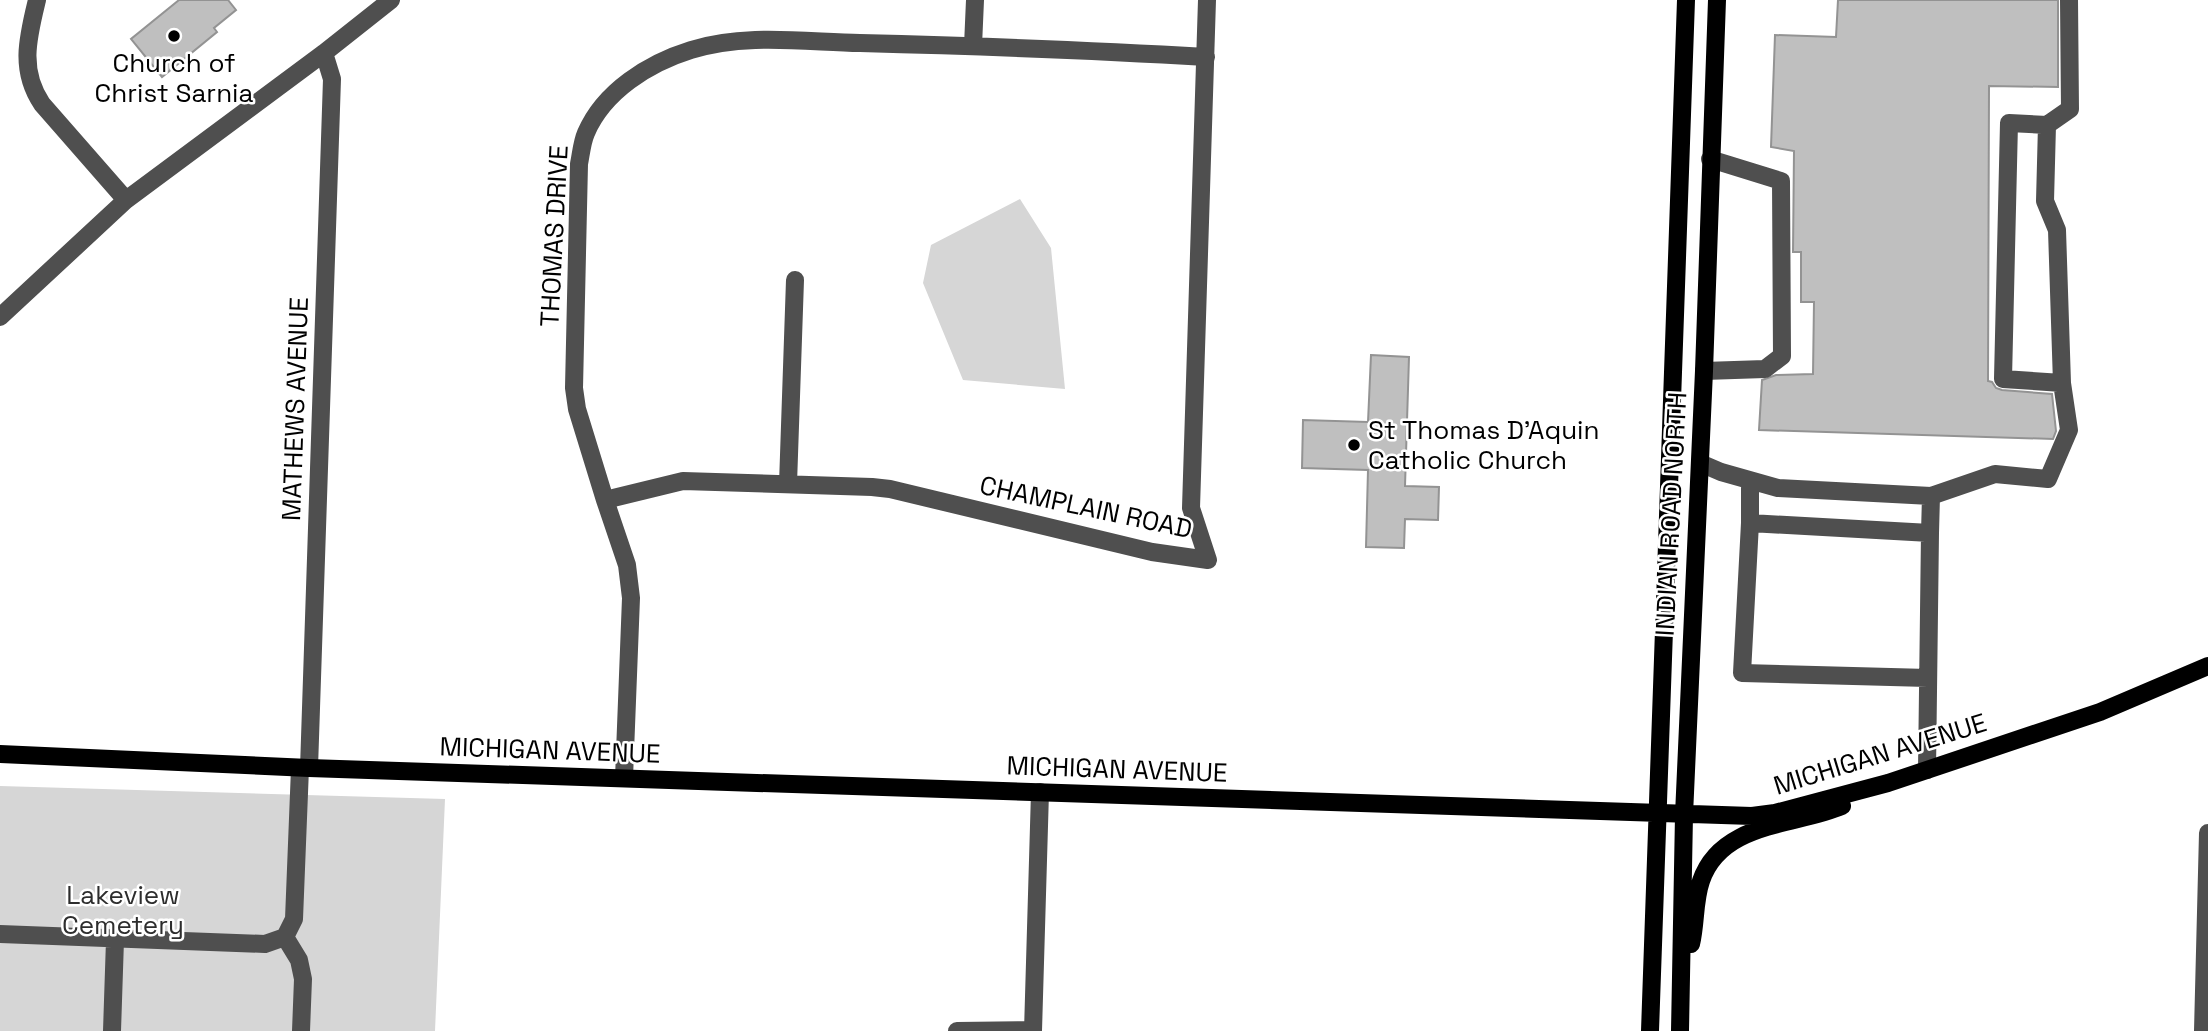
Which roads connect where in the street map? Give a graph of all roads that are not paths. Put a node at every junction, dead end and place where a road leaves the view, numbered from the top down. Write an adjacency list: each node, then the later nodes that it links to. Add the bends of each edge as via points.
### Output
1 (37, 0): 13 (street, via 28,39 30,87)
2 (391, 0): 9 (street)
3 (975, 0): 8 (street)
4 (1207, 0): 10 (street, CHAMPLAIN ROAD)
5 (1686, 0): 33 (main road, INDIAN ROAD NORTH)
6 (1717, 0): 12 (main road, INDIAN ROAD NORTH)
7 (2069, 0): 11 (street, via 2070,109)
8 (973, 46): 10 (street, THOMAS DRIVE); 22 (street, THOMAS DRIVE, via 735,40 661,61 600,107 585,135 579,164 573,388)
9 (324, 53): 13 (street); 28 (street, MATHEWS AVENUE, via 332,79)
10 (1206, 57): 20 (street, CHAMPLAIN ROAD, via 1191,508 1208,560 1152,552 890,489)
11 (2047, 125): 17 (street, via 2045,201 2057,230); 17 (street, via 2009,123 2003,379)
12 (1710, 159): 16 (main road, INDIAN ROAD NORTH); 16 (street, via 1781,181 1782,356 1765,369)
13 (126, 200): 15 (street)
14 (795, 280): 20 (street)
15 (0, 317)
16 (1704, 372): 18 (main road, INDIAN ROAD NORTH)
17 (2062, 383): 21 (street, via 2069,430 2049,479 1994,474)
18 (1700, 463): 19 (street); 34 (main road, INDIAN ROAD NORTH)
19 (1750, 481): 21 (street, via 1778,488); 23 (street)
20 (788, 484): 22 (street, CHAMPLAIN ROAD, via 684,481)
21 (1931, 496): 24 (street)
22 (605, 500): 30 (street, THOMAS DRIVE, via 627,565 631,598)
23 (1750, 523): 24 (street); 26 (street, via 1742,673)
24 (1930, 534): 26 (street)
25 (2208, 667): 29 (main road, MICHIGAN AVENUE, via 2100,712)
26 (1928, 678): 29 (street)
27 (0, 754): 28 (main road, MICHIGAN AVENUE)
28 (305, 768): 30 (main road, MICHIGAN AVENUE); 37 (street, MATHEWS AVENUE, via 294,919)
29 (1927, 770): 31 (main road, MICHIGAN AVENUE)
30 (624, 778): 32 (main road, MICHIGAN AVENUE)
31 (1869, 789): 34 (main road, MICHIGAN AVENUE, via 1762,816); 39 (main road, via 1829,812 1750,832 1725,846 1701,880)
32 (1040, 792): 33 (main road, MICHIGAN AVENUE); 40 (street)
33 (1656, 814): 34 (main road, MICHIGAN AVENUE); 44 (main road, INDIAN ROAD NORTH)
34 (1684, 816): 39 (main road, INDIAN ROAD NORTH)
35 (2208, 833): 46 (street)
36 (0, 934): 38 (street)
37 (285, 937): 38 (street, via 265,944); 42 (street, via 299,960 303,979)
38 (115, 940): 41 (street)
39 (1682, 985): 45 (main road, INDIAN ROAD NORTH)
40 (1033, 1030): 43 (street)
41 (112, 1031)
42 (301, 1031)
43 (957, 1031)
44 (1650, 1031)
45 (1680, 1031)
46 (2203, 1031)

